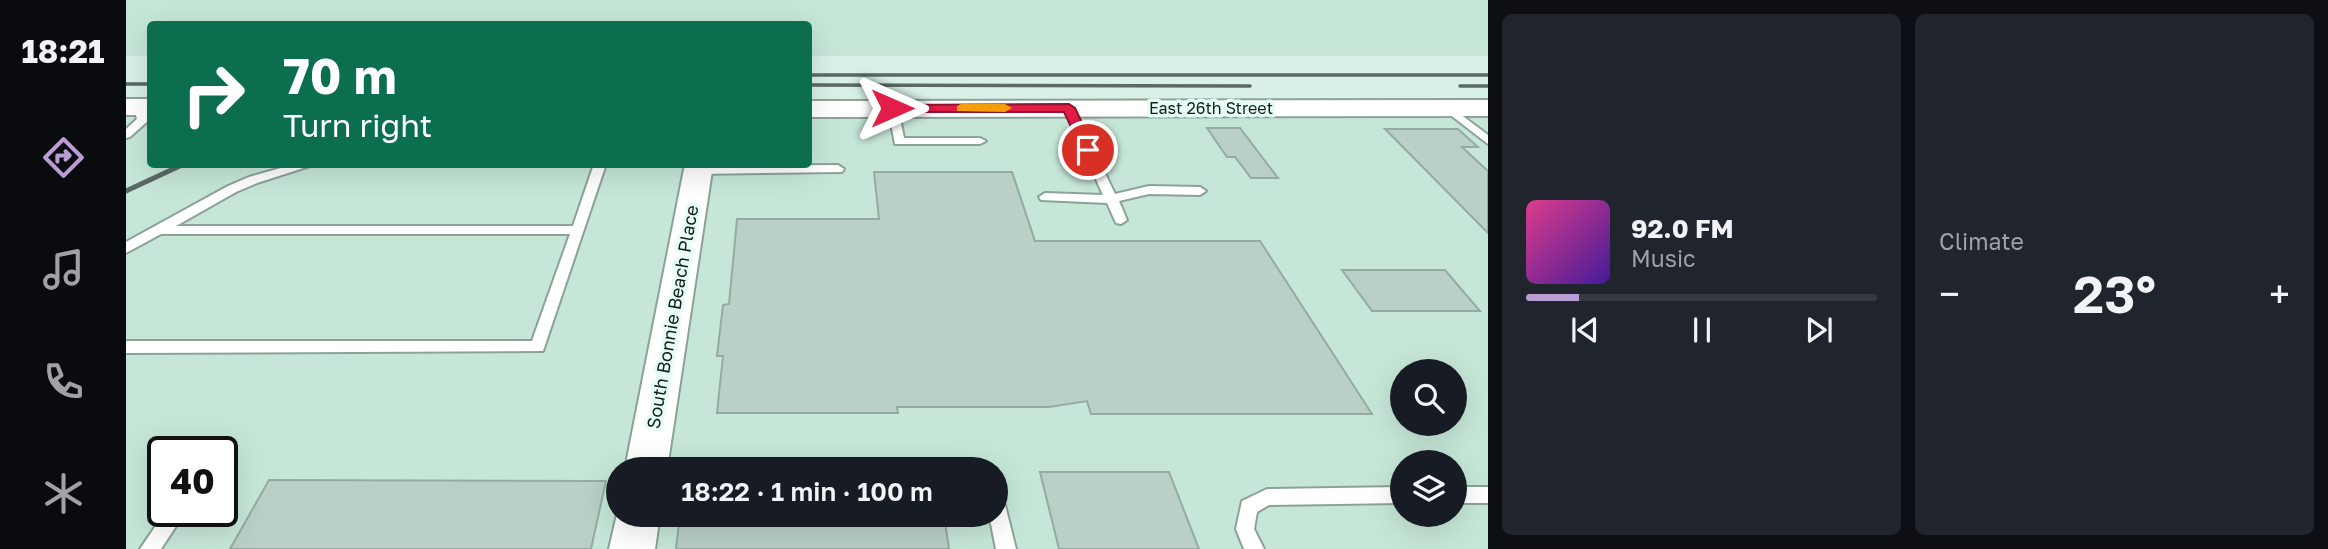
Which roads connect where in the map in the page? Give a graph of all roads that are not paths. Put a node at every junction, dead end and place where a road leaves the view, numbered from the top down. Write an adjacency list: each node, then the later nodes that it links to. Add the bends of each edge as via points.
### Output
1 (812, 108): 2 (street, East 26th Street)
2 (892, 108): 3 (street, East 26th Street); 8 (lane, via 899,142)
3 (1069, 108): 4 (street, East 26th Street); 17 (lane)
4 (1448, 108): 5 (street, East 26th Street); 9 (lane)
5 (1488, 108)
6 (135, 109): 7 (lane, via 143,120)
7 (126, 135)
8 (980, 141)
9 (1488, 141)
10 (296, 168): 19 (lane, via 253,180)
11 (599, 168): 20 (lane)
12 (699, 168): 23 (street, South Bonnie Beach Place)
13 (768, 168): 14 (lane)
14 (838, 169)
15 (1200, 191): 17 (lane, via 1149,190)
16 (1045, 197): 17 (lane)
17 (1112, 199): 18 (lane)
18 (1121, 220)
19 (159, 230): 20 (lane); 21 (lane)
20 (578, 230): 22 (lane, via 538,347)
21 (126, 248)
22 (126, 347)
23 (648, 457)
24 (1390, 495): 33 (lane, via 1267,497 1249,507 1245,529)
25 (1467, 495): 26 (lane)
26 (1488, 495)
27 (166, 527): 30 (lane)
28 (636, 527): 31 (street)
29 (1001, 527): 32 (lane)
30 (150, 549)
31 (632, 549)
32 (1006, 549)
33 (1254, 549)

